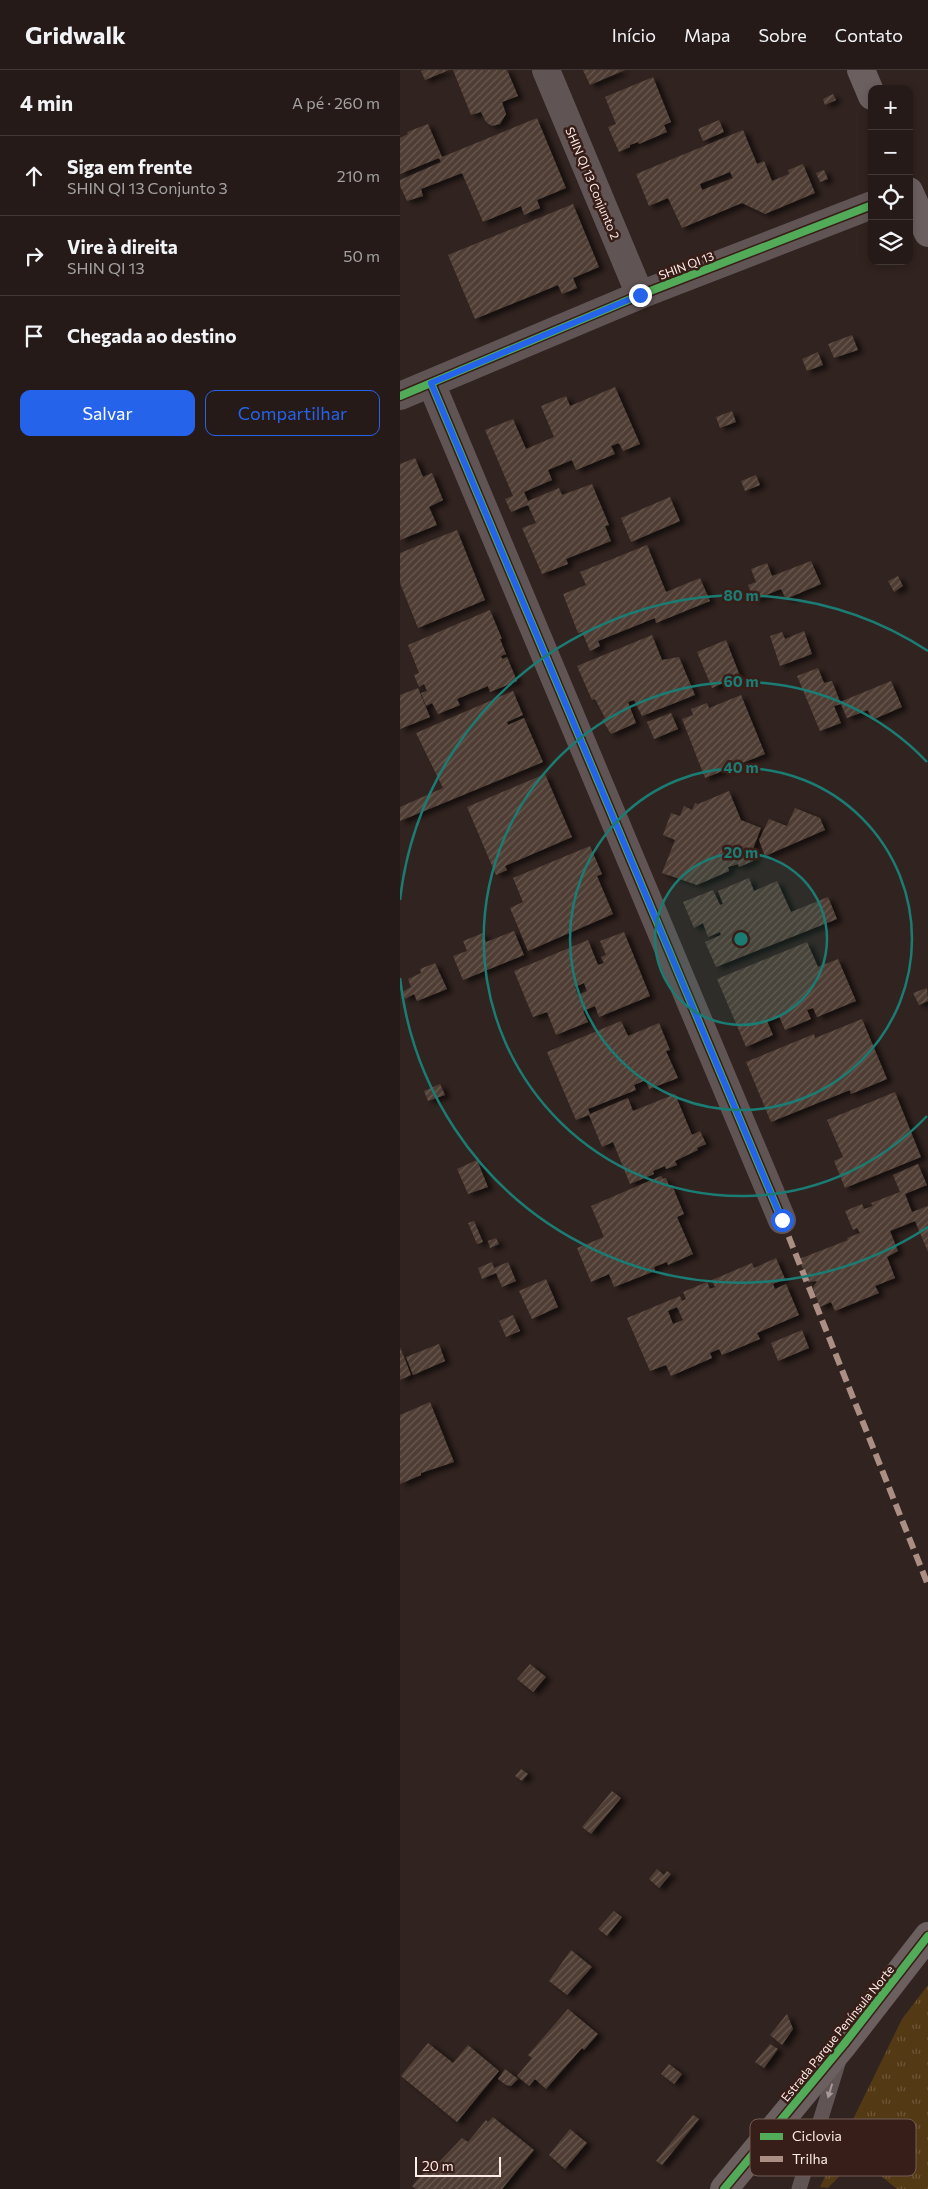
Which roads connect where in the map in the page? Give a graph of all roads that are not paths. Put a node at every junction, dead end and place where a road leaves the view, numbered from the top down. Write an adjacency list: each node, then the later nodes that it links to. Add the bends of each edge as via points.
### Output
1 (546, 70): 7 (street, SHIN QI 13 Conjunto 2)
2 (861, 70): 3 (main road)
3 (868, 87)
4 (913, 200): 6 (main road)
5 (868, 208): 7 (street, SHIN QI 13)
6 (928, 233)
7 (640, 295): 8 (street, SHIN QI 13)
8 (431, 383): 9 (street, SHIN QI 13); 10 (street)
9 (400, 396)
10 (782, 1220)
11 (928, 1936): 12 (main road, Estrada Parque Península Norte)
12 (844, 2044): 13 (main road, Estrada Parque Península Norte); 14 (lane, one-way to 14)
13 (782, 2119)
14 (821, 2119)
15 (750, 2158): 17 (main road, Estrada Parque Península Norte)
16 (803, 2176): 18 (lane, one-way to 18)
17 (724, 2189)
18 (799, 2189)

